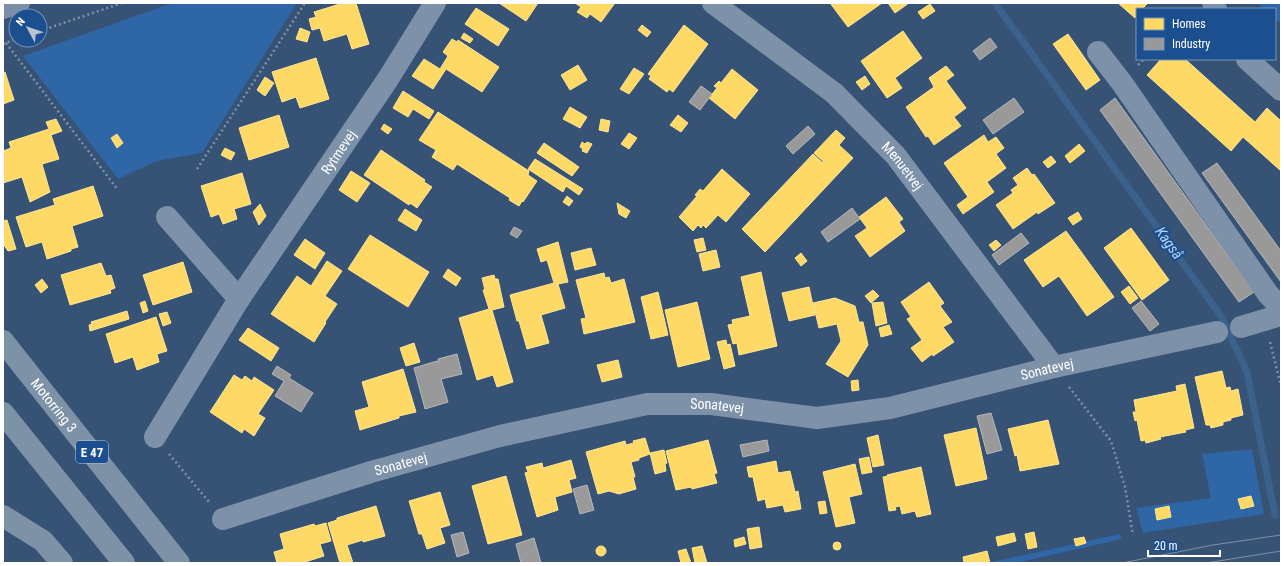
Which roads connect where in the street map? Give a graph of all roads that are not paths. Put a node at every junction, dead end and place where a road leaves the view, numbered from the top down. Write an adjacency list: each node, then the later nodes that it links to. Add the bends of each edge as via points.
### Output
1 (19, 3): 4 (main road)
2 (435, 3): 9 (street, Rytmevej)
3 (713, 3): 14 (street, Menuetvej, via 834,93 896,156)
4 (3, 8)
5 (1098, 52): 10 (street, via 1268,294)
6 (1248, 60): 7 (street)
7 (1281, 90)
8 (167, 217): 9 (street)
9 (239, 299): 16 (street, Rytmevej)
10 (1275, 314): 11 (street)
11 (1241, 327)
12 (1217, 332): 14 (street, Sonatevej)
13 (3, 341): 21 (highway, Motorring 3 / E 47)
14 (1054, 367): 18 (street, Sonatevej, via 890,408 817,418 711,404 647,404 500,436 370,472)
15 (3, 413): 20 (highway)
16 (155, 437)
17 (3, 516): 19 (highway, via 43,541)
18 (223, 519)
19 (62, 563)
20 (124, 563)
21 (179, 563)

